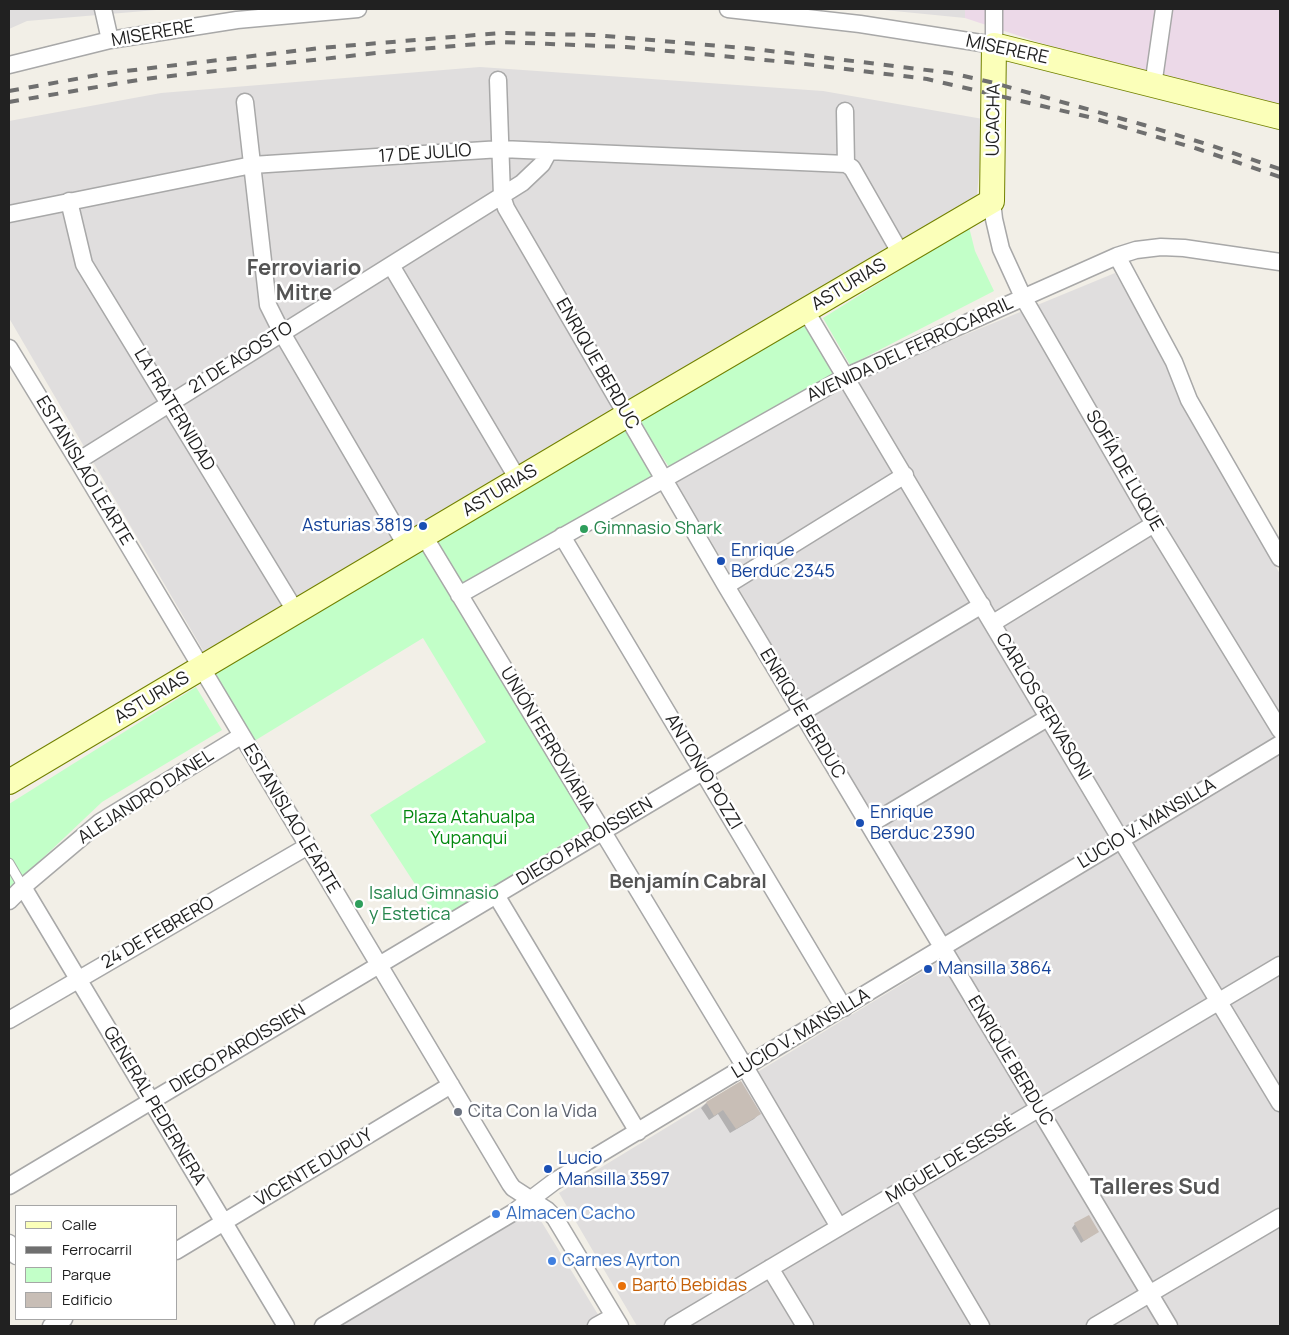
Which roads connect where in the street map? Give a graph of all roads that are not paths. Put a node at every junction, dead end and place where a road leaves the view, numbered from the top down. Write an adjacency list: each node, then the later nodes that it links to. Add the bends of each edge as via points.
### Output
1 (103, 9): 8 (street)
2 (358, 9): 6 (street, MISERERE)
3 (736, 9): 7 (street, MISERERE)
4 (994, 9): 9 (street, UCACHA)
5 (1164, 9): 12 (street)
6 (236, 14): 8 (street, MISERERE)
7 (860, 16): 9 (street, MISERERE)
8 (110, 40): 10 (street, MISERERE)
9 (994, 45): 12 (street, MISERERE); 22 (street, UCACHA)
10 (9, 65)
11 (498, 80): 16 (street, ENRIQUE BERDUC)
12 (1153, 86): 15 (street, MISERERE)
13 (245, 102): 19 (street, UNIÓN FERROVIARIA)
14 (845, 111): 18 (street)
15 (1280, 118)
16 (501, 149): 17 (street, 17 DE JULIO); 19 (street, 17 DE JULIO); 20 (street, ENRIQUE BERDUC)
17 (549, 152): 18 (street, 17 DE JULIO); 20 (street, 21 DE AGOSTO, via 542,164 522,183)
18 (846, 164): 24 (street, via 852,168)
19 (252, 165): 21 (street, 17 DE JULIO); 30 (street, UNIÓN FERROVIARIA, via 268,305)
20 (502, 196): 27 (street, 21 DE AGOSTO); 34 (street, ENRIQUE BERDUC)
21 (69, 201): 23 (street, 17 DE JULIO); 33 (street, LA FRATERNIDAD, via 84,264)
22 (992, 201): 24 (street, ASTURIAS); 28 (street, SOFÍA DE LUQUE, via 1001,248)
23 (9, 214)
24 (901, 254): 29 (street, ASTURIAS)
25 (1117, 256): 26 (street, AVENIDA DEL FERROCARRIL, via 1152,248 1184,248); 28 (street, AVENIDA DEL FERROCARRIL); 42 (street, via 1174,362 1189,400)
26 (1280, 262)
27 (392, 267): 30 (street, 21 DE AGOSTO); 38 (street)
28 (1022, 297): 32 (street, AVENIDA DEL FERROCARRIL); 39 (street, SOFÍA DE LUQUE)
29 (806, 311): 32 (street, CARLOS GERVASONI); 34 (street, ASTURIAS)
30 (282, 333): 33 (street, 21 DE AGOSTO); 41 (street, UNIÓN FERROVIARIA)
31 (9, 348): 35 (street, ESTANISLAO LEARTE)
32 (846, 377): 36 (street, CARLOS GERVASONI); 37 (street, AVENIDA DEL FERROCARRIL)
33 (170, 403): 35 (street, 21 DE AGOSTO); 46 (street, LA FRATERNIDAD)
34 (627, 415): 37 (street, ENRIQUE BERDUC); 38 (street, ASTURIAS)
35 (78, 461): 48 (street, ESTANISLAO LEARTE)
36 (904, 476): 43 (street); 45 (street, CARLOS GERVASONI)
37 (665, 478): 40 (street, AVENIDA DEL FERROCARRIL); 43 (street, ENRIQUE BERDUC)
38 (519, 480): 41 (street, ASTURIAS)
39 (1154, 524): 47 (street); 51 (street, SOFÍA DE LUQUE)
40 (562, 536): 44 (street, AVENIDA DEL FERROCARRIL); 54 (street, ANTONIO POZZI)
41 (416, 542): 44 (street, UNIÓN FERROVIARIA); 46 (street, ASTURIAS)
42 (1280, 558)
43 (726, 586): 49 (street, ENRIQUE BERDUC)
44 (459, 595): 57 (street, UNIÓN FERROVIARIA)
45 (982, 605): 47 (street, CARLOS GERVASONI); 49 (street, DIEGO PAROISSIEN)
46 (296, 612): 48 (street, ASTURIAS)
47 (993, 623): 50 (street, CARLOS GERVASONI)
48 (202, 668): 52 (street, ESTANISLAO LEARTE); 55 (street, ASTURIAS)
49 (802, 712): 54 (street, DIEGO PAROISSIEN); 56 (street, ENRIQUE BERDUC)
50 (1049, 717): 56 (street); 58 (street, CARLOS GERVASONI)
51 (1280, 730)
52 (241, 736): 59 (street, ESTANISLAO LEARTE); 61 (street, ALEJANDRO DANEL, via 100,822)
53 (1280, 744): 58 (street, LUCIO V. MANSILLA)
54 (703, 772): 57 (street, DIEGO PAROISSIEN); 69 (street, ANTONIO POZZI)
55 (9, 782)
56 (869, 825): 64 (street, ENRIQUE BERDUC)
57 (602, 832): 62 (street, DIEGO PAROISSIEN); 71 (street, UNIÓN FERROVIARIA)
58 (1121, 840): 64 (street, LUCIO V. MANSILLA); 68 (street, CARLOS GERVASONI)
59 (308, 846): 65 (street, ESTANISLAO LEARTE); 67 (street, 24 DE FEBRERO)
60 (9, 862): 61 (lane)
61 (23, 886): 63 (street, ALEJANDRO DANEL); 67 (street, GENERAL PEDERNERA)
62 (496, 894): 65 (street, DIEGO PAROISSIEN); 76 (street)
63 (9, 901)
64 (943, 948): 69 (street, LUCIO V. MANSILLA); 75 (street, ENRIQUE BERDUC)
65 (379, 965): 72 (street, ESTANISLAO LEARTE); 73 (street, DIEGO PAROISSIEN)
66 (1280, 965): 68 (street, MIGUEL DE SESSÉ)
67 (79, 980): 70 (street, 24 DE FEBRERO); 73 (street, GENERAL PEDERNERA)
68 (1219, 1001): 74 (street, CARLOS GERVASONI); 75 (street, MIGUEL DE SESSÉ)
69 (844, 1008): 71 (street, LUCIO V. MANSILLA)
70 (9, 1020)
71 (745, 1067): 76 (street, LUCIO V. MANSILLA); 82 (street, UNIÓN FERROVIARIA)
72 (451, 1085): 79 (street, ESTANISLAO LEARTE, via 510,1184); 81 (street, VICENTE DUPUY)
73 (151, 1101): 77 (street, DIEGO PAROISSIEN); 81 (street, GENERAL PEDERNERA)
74 (1280, 1102)
75 (1039, 1108): 78 (street, MIGUEL DE SESSÉ); 87 (street, ENRIQUE BERDUC)
76 (638, 1132): 79 (street, LUCIO V. MANSILLA, via 554,1181)
77 (9, 1186)
78 (901, 1190): 82 (street, MIGUEL DE SESSÉ); 94 (street)
79 (531, 1199): 88 (street, ESTANISLAO LEARTE, via 555,1218); 90 (street, LUCIO V. MANSILLA)
80 (1280, 1217): 87 (street)
81 (224, 1222): 84 (street, VICENTE DUPUY); 89 (street, GENERAL PEDERNERA)
82 (839, 1228): 86 (street, MIGUEL DE SESSÉ)
83 (9, 1243): 85 (street)
84 (178, 1250)
85 (15, 1254)
86 (770, 1268): 92 (street, MIGUEL DE SESSÉ); 93 (street)
87 (1150, 1294): 95 (street); 96 (street, ENRIQUE BERDUC)
88 (617, 1321): 91 (street)
89 (286, 1326)
90 (323, 1326)
91 (596, 1326)
92 (673, 1326)
93 (805, 1326)
94 (981, 1326)
95 (1095, 1326)
96 (1169, 1326)

